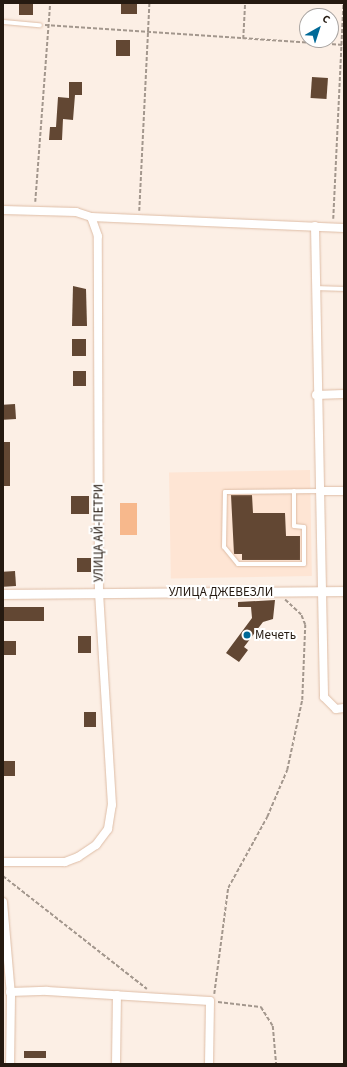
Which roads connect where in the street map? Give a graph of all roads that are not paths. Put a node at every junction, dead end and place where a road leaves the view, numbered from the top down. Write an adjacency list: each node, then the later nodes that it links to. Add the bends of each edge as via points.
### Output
1 (3, 22): 2 (lane)
2 (40, 25)
3 (3, 210): 4 (street, via 76,212)
4 (92, 218): 5 (street); 15 (street, УЛИЦА АЙ-ПЕТРИ, via 98,236)
5 (315, 226): 6 (street); 7 (street)
6 (344, 228)
7 (316, 288): 8 (lane); 9 (street)
8 (344, 288)
9 (316, 394): 10 (street); 12 (street)
10 (344, 394)
11 (294, 491): 11 (lane, via 224,494 224,547 238,564 304,564 304,527 294,526); 12 (lane)
12 (320, 491): 13 (street); 16 (street)
13 (344, 491)
14 (344, 591): 16 (street, УЛИЦА ДЖЕВЕЗЛИ)
15 (99, 592): 16 (street, УЛИЦА ДЖЕВЕЗЛИ); 17 (street, УЛИЦА ДЖЕВЕЗЛИ); 19 (street, УЛИЦА АЙ-ПЕТРИ, via 112,805 108,829 96,845 65,862)
16 (320, 592): 18 (street, via 324,697 328,704 336,709)
17 (3, 594)
18 (344, 708)
19 (3, 862)
20 (3, 902): 21 (street)
21 (10, 992): 22 (street); 23 (street)
22 (118, 995): 24 (street); 25 (street, via 210,1001)
23 (10, 1064)
24 (116, 1064)
25 (210, 1064)

